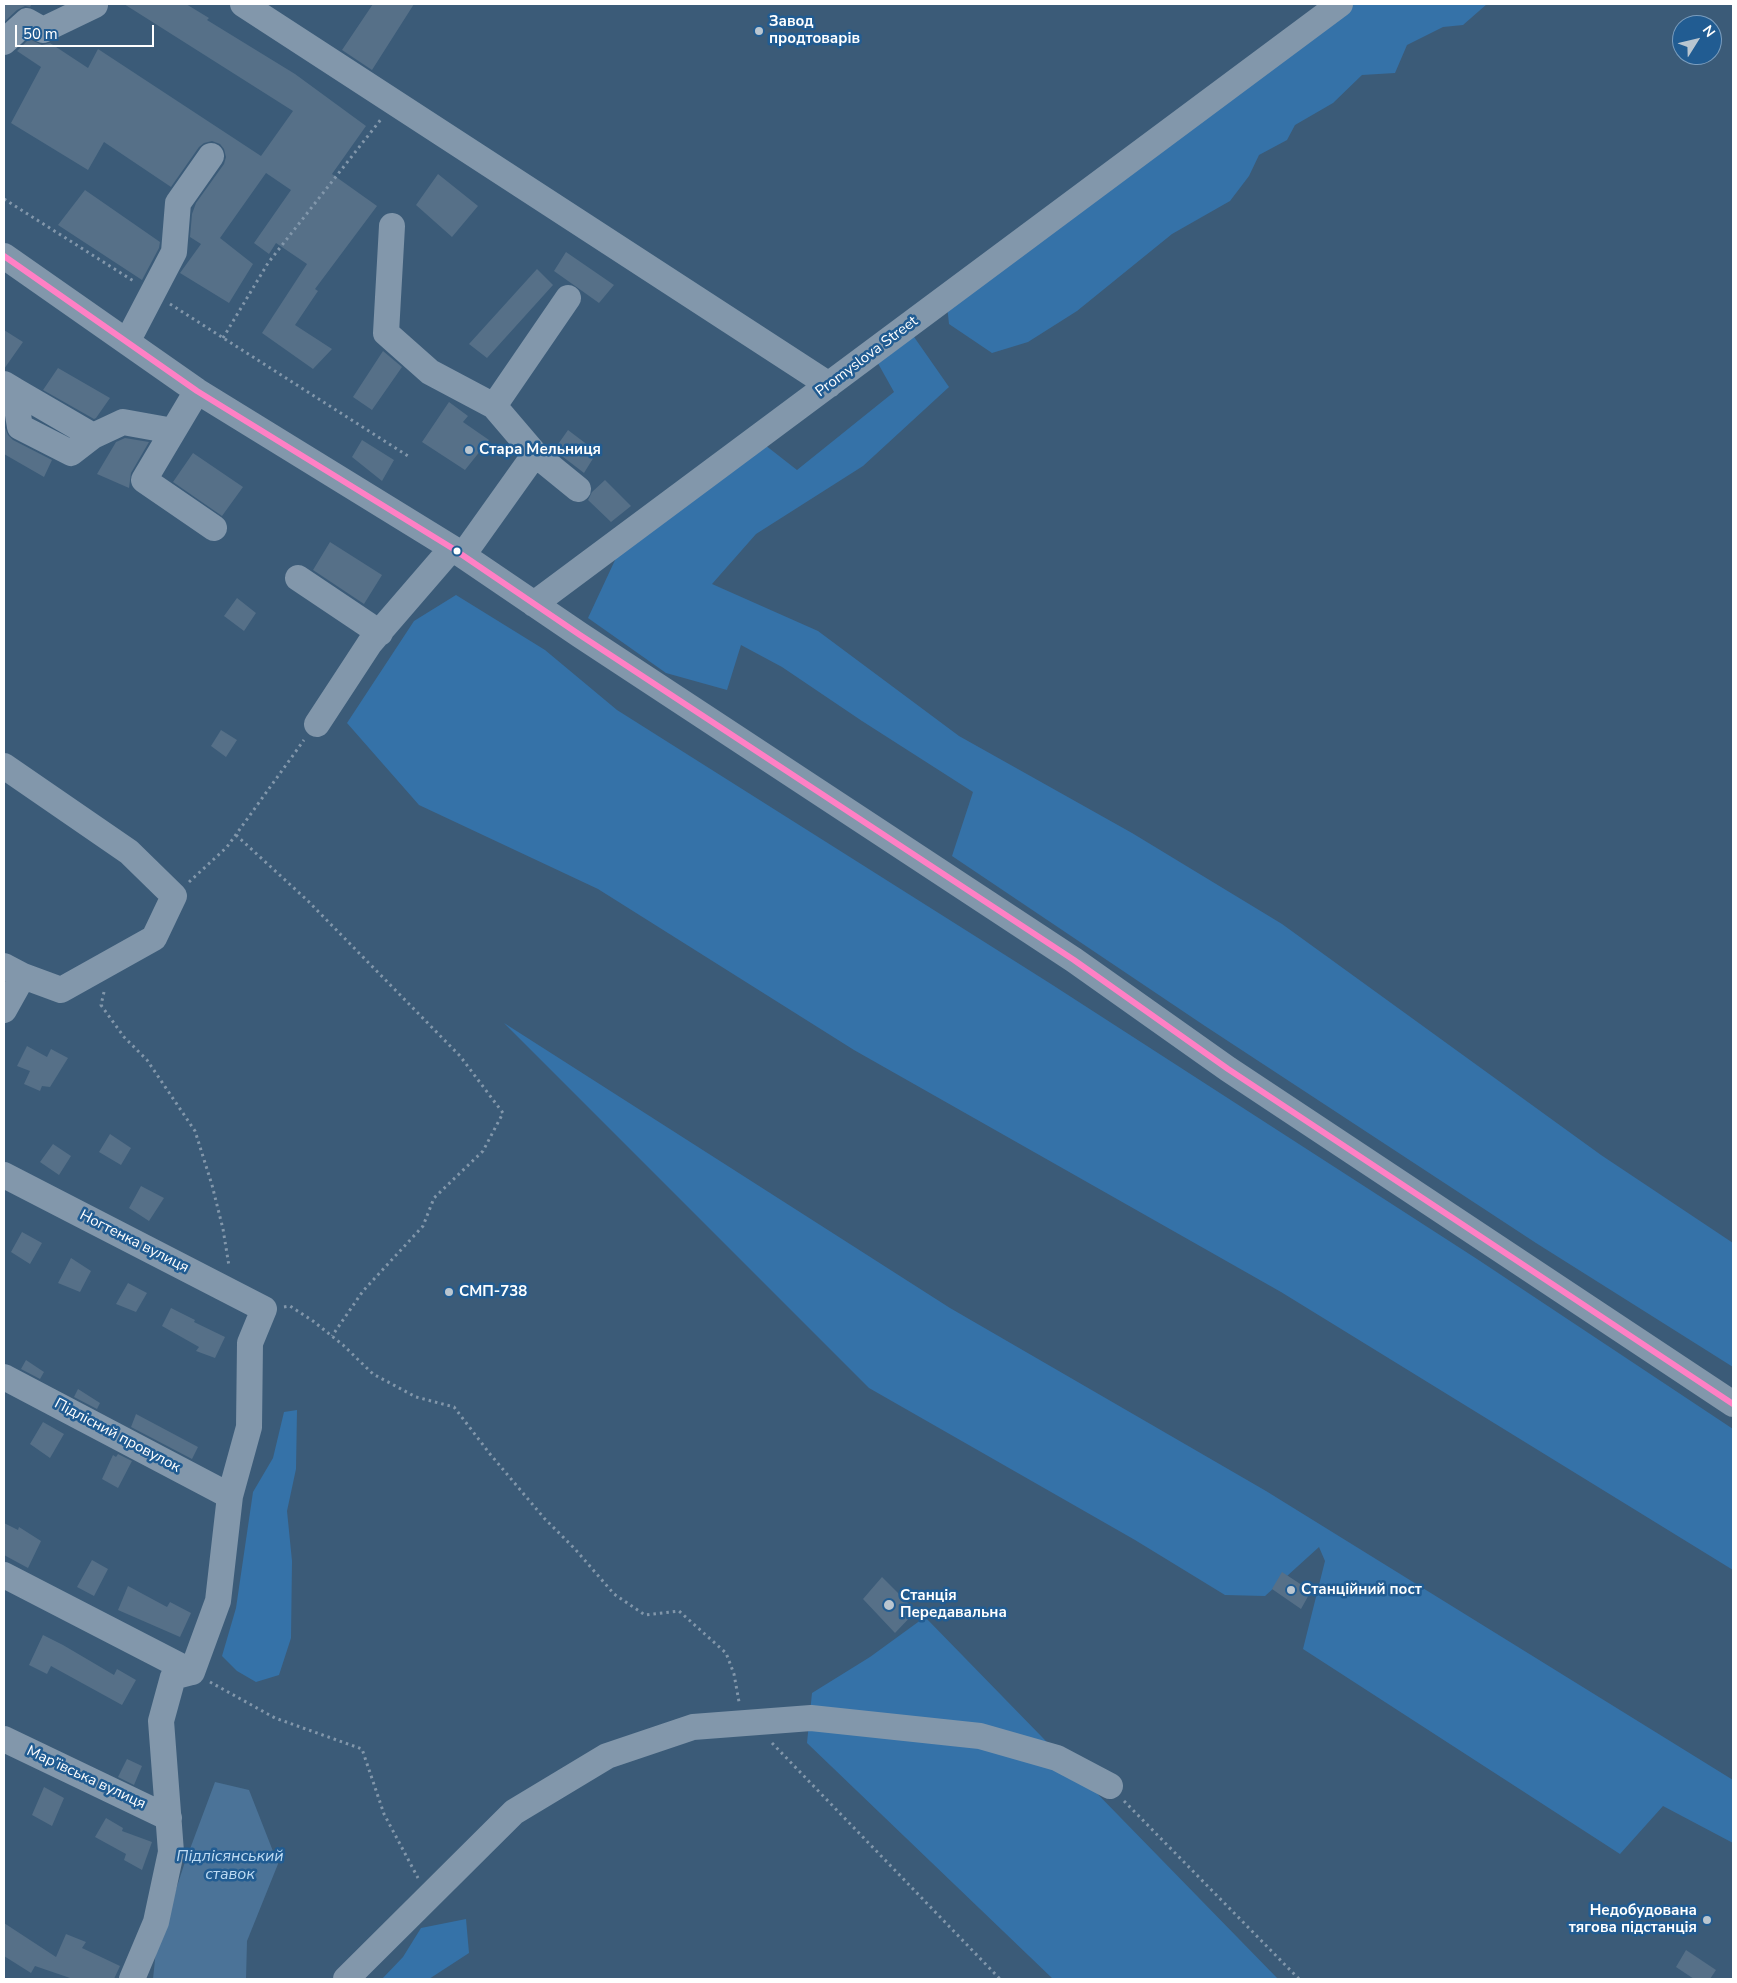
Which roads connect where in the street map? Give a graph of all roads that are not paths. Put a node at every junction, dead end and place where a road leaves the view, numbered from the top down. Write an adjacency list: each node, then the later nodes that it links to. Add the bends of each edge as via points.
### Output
1 (94, 4): 4 (street, via 43,30 27,21)
2 (243, 4): 10 (street)
3 (1340, 4): 10 (street, Promyslova Street)
4 (4, 42)
5 (211, 156): 9 (street, via 178,203 174,252)
6 (392, 226): 13 (street, via 386,333 430,372)
7 (4, 256): 9 (street)
8 (568, 298): 13 (street)
9 (127, 342): 12 (street)
10 (829, 385): 20 (street, Promyslova Street)
11 (9, 387): 14 (street, via 20,427 71,453 93,436 123,422)
12 (197, 391): 14 (street); 18 (street)
13 (494, 406): 15 (street)
14 (173, 431): 17 (street, via 144,480)
15 (535, 454): 16 (street); 18 (street)
16 (578, 489)
17 (214, 528)
18 (457, 552): 20 (street); 21 (street)
19 (298, 578): 21 (street)
20 (534, 604): 28 (street, via 1074,960 1228,1069)
21 (380, 633): 22 (street)
22 (317, 724)
23 (4, 766): 24 (street, via 129,852 174,896 154,938 62,990)
24 (13, 971): 25 (street)
25 (4, 1010)
26 (4, 1174): 29 (street, Ногтенка вулиця, via 264,1309 250,1344 249,1427)
27 (4, 1377): 29 (street, Підлісний провулок)
28 (1733, 1404)
29 (230, 1496): 31 (street, via 218,1601)
30 (4, 1574): 31 (street)
31 (192, 1672): 34 (street, via 173,1677 161,1722)
32 (4, 1739): 34 (street, Мар’ївська вулиця)
33 (1110, 1786): 36 (street, via 1057,1758 980,1736 811,1718 693,1727 607,1756 514,1812)
34 (169, 1818): 35 (street, via 171,1852 156,1922)
35 (132, 1979)
36 (346, 1979)

